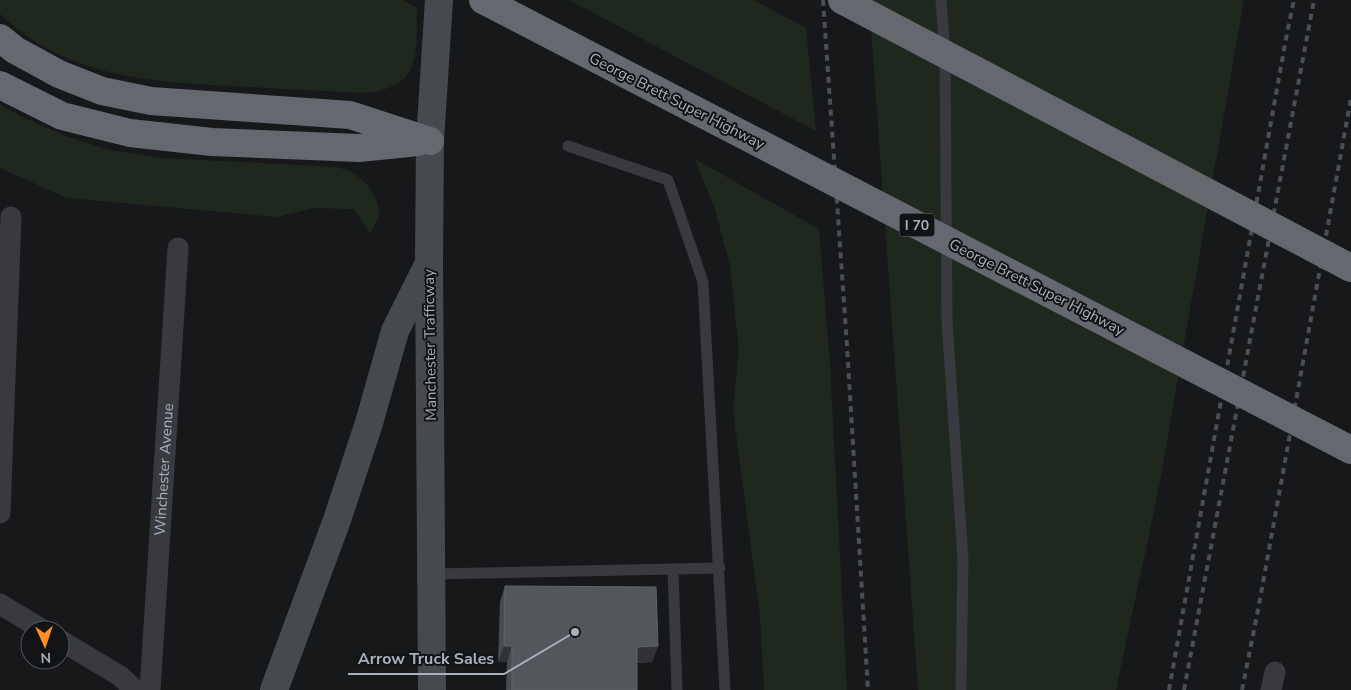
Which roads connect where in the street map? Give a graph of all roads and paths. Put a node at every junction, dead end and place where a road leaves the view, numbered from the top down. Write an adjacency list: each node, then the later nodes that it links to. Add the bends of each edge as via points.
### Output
1 (439, 0): 7 (main road, Manchester Trafficway)
2 (483, 0): 13 (highway, George Brett Super Highway / I 70, bridge)
3 (842, 0): 12 (highway, bridge)
4 (941, 0): 27 (lane, via 945,54 947,321 963,560)
5 (0, 38): 7 (highway, via 58,74 102,91 151,101 350,116)
6 (0, 86): 7 (highway, via 62,116 130,133 212,142 359,148)
7 (430, 141): 11 (main road, Manchester Trafficway)
8 (568, 146): 15 (lane, via 668,180 703,282)
9 (11, 217): 14 (street)
10 (178, 248): 22 (street, Winchester Avenue)
11 (429, 264): 17 (main road, Manchester Trafficway); 23 (main road, via 395,331 337,520)
12 (1351, 268)
13 (1351, 450)
14 (0, 513)
15 (720, 568): 16 (lane); 26 (lane)
16 (673, 569): 17 (lane); 25 (lane)
17 (432, 574): 24 (main road, Manchester Trafficway)
18 (0, 604): 19 (street)
19 (27, 620)
20 (70, 646): 21 (street, via 120,676)
21 (135, 690)
22 (150, 690)
23 (274, 690)
24 (432, 690)
25 (677, 690)
26 (726, 690)
27 (961, 690)

